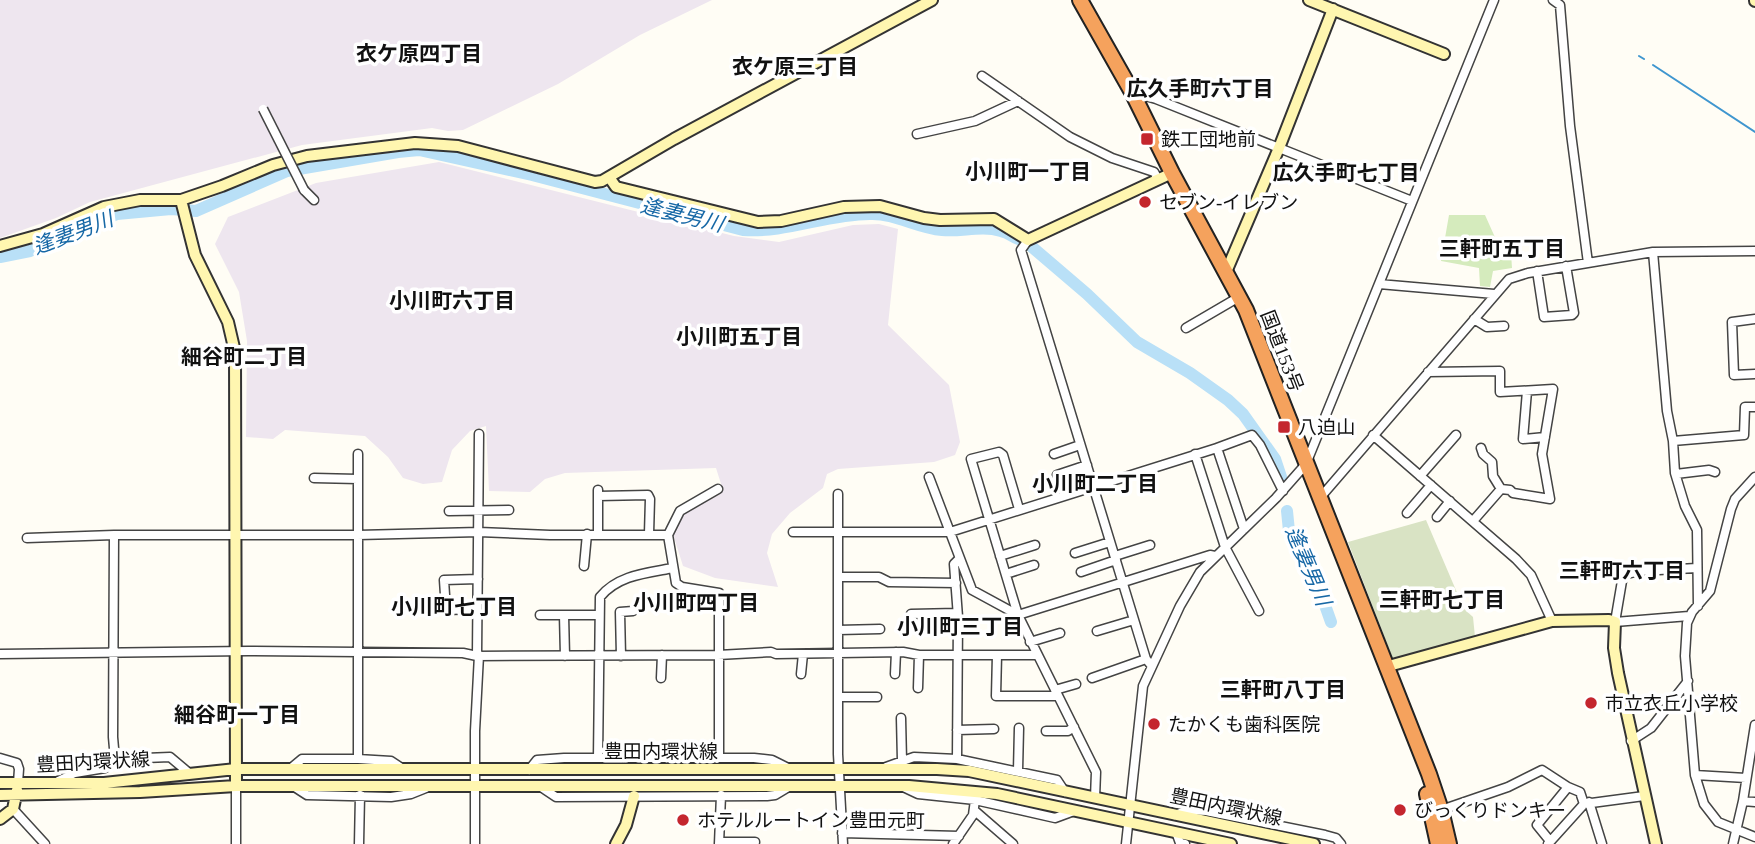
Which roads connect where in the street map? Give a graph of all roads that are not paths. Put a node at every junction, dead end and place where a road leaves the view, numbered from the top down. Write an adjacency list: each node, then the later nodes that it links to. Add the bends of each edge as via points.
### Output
1 (932, 0): 15 (street)
2 (1080, 0): 9 (highway, 国道153号)
3 (1309, 0): 6 (street)
4 (1494, 0): 18 (street)
5 (1553, 0): 24 (street, via 1560,5)
6 (1333, 9): 7 (street); 13 (street)
7 (1444, 54)
8 (982, 76): 10 (street)
9 (1132, 92): 13 (street); 14 (highway, 国道153号)
10 (1018, 101): 12 (street, via 975,121); 16 (street, via 1070,137 1154,172)
11 (262, 109): 17 (street, bridge, via 304,190)
12 (917, 134)
13 (1279, 148): 18 (street); 27 (street)
14 (1172, 173): 16 (street); 27 (highway, 国道153号)
15 (609, 177): 19 (street, via 595,182 458,146 415,143 290,159); 20 (street, via 616,187 751,221 880,206 940,220 994,219)
16 (1158, 179): 20 (street)
17 (314, 200)
18 (1412, 201): 28 (street)
19 (182, 207): 21 (street, via 140,200 121,203); 82 (street, via 199,266 228,322 235,352)
20 (1028, 240): 44 (street, via 1021,250)
21 (0, 246)
22 (1755, 251): 23 (street)
23 (1653, 252): 24 (street); 43 (street)
24 (1588, 263): 25 (street)
25 (1566, 266): 26 (street); 26 (street, via 1573,315 1544,317)
26 (1537, 271): 29 (street, via 1509,279)
27 (1226, 272): 30 (highway, 国道153号)
28 (1379, 284): 29 (street); 50 (street)
29 (1494, 293): 31 (street)
30 (1239, 297): 34 (street); 50 (highway, 国道153号)
31 (1474, 319): 33 (street, via 1487,327); 35 (street)
32 (1755, 319): 36 (street, via 1732,322 1734,375)
33 (1504, 326)
34 (1186, 328)
35 (1428, 372): 37 (street, via 1500,371 1500,392); 40 (street)
36 (1755, 374)
37 (1527, 391): 42 (street, via 1523,439); 42 (street, via 1553,389)
38 (1755, 407): 43 (street, via 1745,407 1744,435)
39 (479, 435): 71 (street)
40 (1373, 435): 55 (street); 66 (street)
41 (1456, 435): 55 (street)
42 (1545, 437): 63 (street, via 1542,454 1550,499)
43 (1673, 441): 53 (street)
44 (1080, 445): 48 (street); 51 (street)
45 (1217, 447): 49 (street); 64 (street, via 1252,435); 76 (street)
46 (1481, 448): 63 (street, via 1492,462)
47 (358, 454): 59 (street)
48 (1055, 454)
49 (1195, 454): 61 (street); 92 (street)
50 (1306, 464): 64 (street); 66 (highway, 国道153号)
51 (1087, 465): 54 (street); 61 (street)
52 (1715, 472): 53 (street)
53 (1676, 474): 101 (street, via 1697,530)
54 (1057, 475)
55 (1420, 476): 60 (street)
56 (929, 477): 79 (street)
57 (1755, 477): 108 (street, via 1735,499 1710,591)
58 (314, 478): 59 (street)
59 (358, 479): 86 (street)
60 (1431, 485): 67 (street); 72 (street)
61 (1093, 487): 68 (street); 89 (street)
62 (718, 489): 87 (street, via 680,511)
63 (1501, 489): 75 (street)
64 (1283, 491): 76 (street)
65 (838, 494): 81 (street)
66 (1319, 499): 145 (highway, 国道153号)
67 (1450, 501): 73 (street); 75 (street)
68 (1019, 509): 74 (street); 74 (street, via 1003,455 971,459)
69 (509, 510): 71 (street)
70 (449, 511): 71 (street)
71 (480, 512): 77 (street)
72 (1407, 513)
73 (1437, 517)
74 (988, 519): 79 (street); 94 (street)
75 (1473, 520): 120 (street, via 1531,575)
76 (1244, 529): 92 (street)
77 (479, 532): 83 (street); 86 (street); 105 (street)
78 (793, 532): 81 (street)
79 (950, 532): 81 (street); 97 (street)
80 (598, 533): 83 (street); 84 (street); 84 (street, via 598,493 648,495)
81 (839, 533): 104 (street)
82 (235, 534): 85 (street); 86 (street); 128 (street)
83 (587, 534): 99 (street)
84 (649, 534): 87 (street)
85 (114, 535): 88 (street); 132 (street)
86 (358, 535): 127 (street)
87 (668, 535): 100 (street)
88 (27, 538)
89 (1110, 542): 93 (street); 96 (street)
90 (1035, 545): 94 (street)
91 (1150, 545): 96 (street)
92 (1224, 547): 95 (street); 111 (street)
93 (1074, 553)
94 (1000, 556): 103 (street)
95 (1215, 556): 106 (street); 144 (street, via 1192,583)
96 (1116, 558): 102 (street); 106 (street)
97 (958, 560): 107 (street, via 954,564); 117 (street, via 971,590)
98 (1034, 565): 103 (street)
99 (584, 566)
100 (673, 568): 116 (street, via 618,582 600,597); 135 (street, via 676,583 682,587 719,593)
101 (1697, 568): 108 (street); 121 (street, via 1623,575)
102 (1080, 572)
103 (1006, 574): 117 (street)
104 (839, 577): 107 (street); 123 (street)
105 (478, 579): 109 (street); 109 (street, via 444,580 446,610)
106 (1123, 582): 117 (street); 119 (street)
107 (956, 583): 112 (street)
108 (1698, 606): 118 (street)
109 (477, 609): 139 (street)
110 (633, 611): 142 (street, via 620,612)
111 (1259, 611)
112 (957, 613): 113 (street); 137 (street)
113 (911, 614)
114 (540, 615): 115 (street)
115 (564, 615): 116 (street); 140 (street)
116 (599, 615): 141 (street)
117 (1018, 615): 126 (street)
118 (1689, 616): 121 (street); 150 (street, via 1685,643)
119 (1134, 620): 124 (street); 144 (street)
120 (1552, 621): 121 (street); 145 (street)
121 (1615, 622): 164 (street, via 1614,648)
122 (880, 629): 123 (street)
123 (838, 630): 130 (street)
124 (1097, 631)
125 (1060, 633): 126 (street)
126 (1030, 642): 143 (street)
127 (358, 651): 128 (street); 139 (street); 170 (street)
128 (236, 652): 132 (street); 176 (street)
129 (896, 652): 130 (street); 136 (street); 147 (street)
130 (838, 653): 133 (street); 154 (street)
131 (0, 654): 132 (street)
132 (114, 654): 172 (street)
133 (803, 654): 135 (street); 146 (street)
134 (662, 655): 135 (street); 142 (street); 148 (street)
135 (718, 655): 169 (street)
136 (919, 655): 137 (street); 152 (street)
137 (957, 655): 138 (street); 161 (street)
138 (997, 655): 143 (street); 153 (street, via 996,696)
139 (478, 656): 140 (street); 179 (street)
140 (565, 656): 141 (street)
141 (600, 656): 142 (street); 166 (street)
142 (621, 656)
143 (1036, 656): 153 (street)
144 (1148, 662): 149 (street); 213 (street)
145 (1385, 667): 163 (highway, 国道153号)
146 (801, 674)
147 (895, 674)
148 (662, 678)
149 (1092, 678)
150 (1688, 681): 164 (street, via 1651,728); 186 (street)
151 (1076, 684): 153 (street)
152 (918, 688)
153 (1057, 693): 158 (street)
154 (838, 697): 155 (street); 182 (street)
155 (877, 697)
156 (901, 718): 173 (street)
157 (1755, 725): 187 (street)
158 (1074, 727): 162 (street); 208 (street, via 1096,772)
159 (1019, 728): 184 (street)
160 (994, 729): 161 (street)
161 (957, 730): 171 (street)
162 (1046, 731)
163 (1411, 732): 215 (highway, 国道153号); 242 (highway, 国道153号)
164 (1631, 741): 207 (street)
165 (0, 758): 200 (street, via 17,763)
166 (598, 758): 167 (street); 183 (street, via 544,758)
167 (626, 758): 168 (street); 180 (street)
168 (672, 758): 169 (street); 181 (street)
169 (719, 758): 174 (street, via 772,760)
170 (358, 759): 177 (street, via 302,759); 178 (street, via 391,761)
171 (957, 759): 173 (street, via 914,757); 184 (street)
172 (115, 760): 185 (street, via 170,757); 188 (street, via 105,768)
173 (902, 761): 175 (street)
174 (788, 768): 181 (street, 豊田内環状線); 182 (street, 豊田内環状線)
175 (883, 768): 182 (street, 豊田内環状線); 201 (street, 豊田内環状線, via 970,771)
176 (236, 769): 177 (street, 豊田内環状線); 185 (street, 豊田内環状線); 190 (street)
177 (290, 769): 178 (street, 豊田内環状線)
178 (403, 769): 179 (street, 豊田内環状線)
179 (474, 769): 183 (street, 豊田内環状線); 199 (street)
180 (642, 769): 181 (street, 豊田内環状線); 183 (street, 豊田内環状線)
181 (657, 769)
182 (839, 769): 194 (street)
183 (529, 770)
184 (1018, 771): 201 (street, via 1057,780)
185 (189, 773): 188 (street, 豊田内環状線, via 104,783)
186 (1695, 775): 187 (street); 221 (street, via 1704,804 1718,822)
187 (1746, 778): 210 (street)
188 (55, 782): 200 (street, 豊田内環状線)
189 (0, 783): 200 (street, 豊田内環状線)
190 (236, 786): 191 (street, 豊田内環状線); 200 (street, 豊田内環状線, via 140,792); 230 (street)
191 (293, 786): 196 (street, 豊田内環状線); 203 (street, via 307,795)
192 (681, 786): 193 (street, 豊田内環状線); 197 (street, 豊田内環状線); 205 (street)
193 (790, 786): 194 (street, 豊田内環状線); 206 (street, via 775,795)
194 (841, 786): 195 (street, 豊田内環状線); 223 (street)
195 (900, 786): 209 (street, via 918,794); 217 (street, 豊田内環状線, via 997,794)
196 (427, 787): 199 (street, 豊田内環状線); 203 (street, via 403,796)
197 (541, 787): 199 (street, 豊田内環状線); 204 (street, via 556,797)
198 (1568, 787): 212 (street, via 1580,792); 215 (street, via 1542,770); 228 (street, via 1537,825)
199 (475, 788): 232 (street)
200 (17, 789): 202 (street, 豊田内環状線); 214 (street)
201 (1065, 792): 208 (street, 豊田内環状線)
202 (0, 795)
203 (360, 795): 231 (street)
204 (634, 796): 205 (street); 233 (street)
205 (666, 796): 206 (street)
206 (720, 796): 227 (street)
207 (1644, 796): 212 (street); 245 (street)
208 (1095, 798): 213 (street, 豊田内環状線)
209 (975, 800): 216 (street); 217 (street, via 1055,818)
210 (1743, 801): 211 (street); 221 (street)
211 (1755, 802)
212 (1586, 803): 228 (street); 244 (street)
213 (1131, 804): 218 (street, 豊田内環状線); 220 (street)
214 (13, 809): 219 (street); 229 (street)
215 (1441, 810): 243 (highway, 国道153号)
216 (975, 811): 224 (street); 236 (street)
217 (1074, 811): 220 (street, 豊田内環状線)
218 (1175, 815): 240 (street, 豊田内環状線); 241 (street, via 1206,811 1336,838)
219 (0, 819)
220 (1128, 823): 222 (street, 豊田内環状線); 237 (street)
221 (1738, 831): 225 (street); 246 (street)
222 (1176, 832): 238 (street); 239 (street, 豊田内環状線)
223 (842, 833): 224 (street); 234 (street)
224 (959, 836): 235 (street)
225 (1755, 837)
226 (754, 842): 227 (street)
227 (719, 843)
228 (1549, 843)
229 (45, 844)
230 (236, 844)
231 (359, 844)
232 (475, 844)
233 (616, 844)
234 (843, 844)
235 (953, 844)
236 (1013, 844)
237 (1126, 844)
238 (1185, 844)
239 (1231, 844)
240 (1314, 844)
241 (1341, 844)
242 (1438, 844)
243 (1449, 844)
244 (1602, 844)
245 (1656, 844)
246 (1733, 844)

